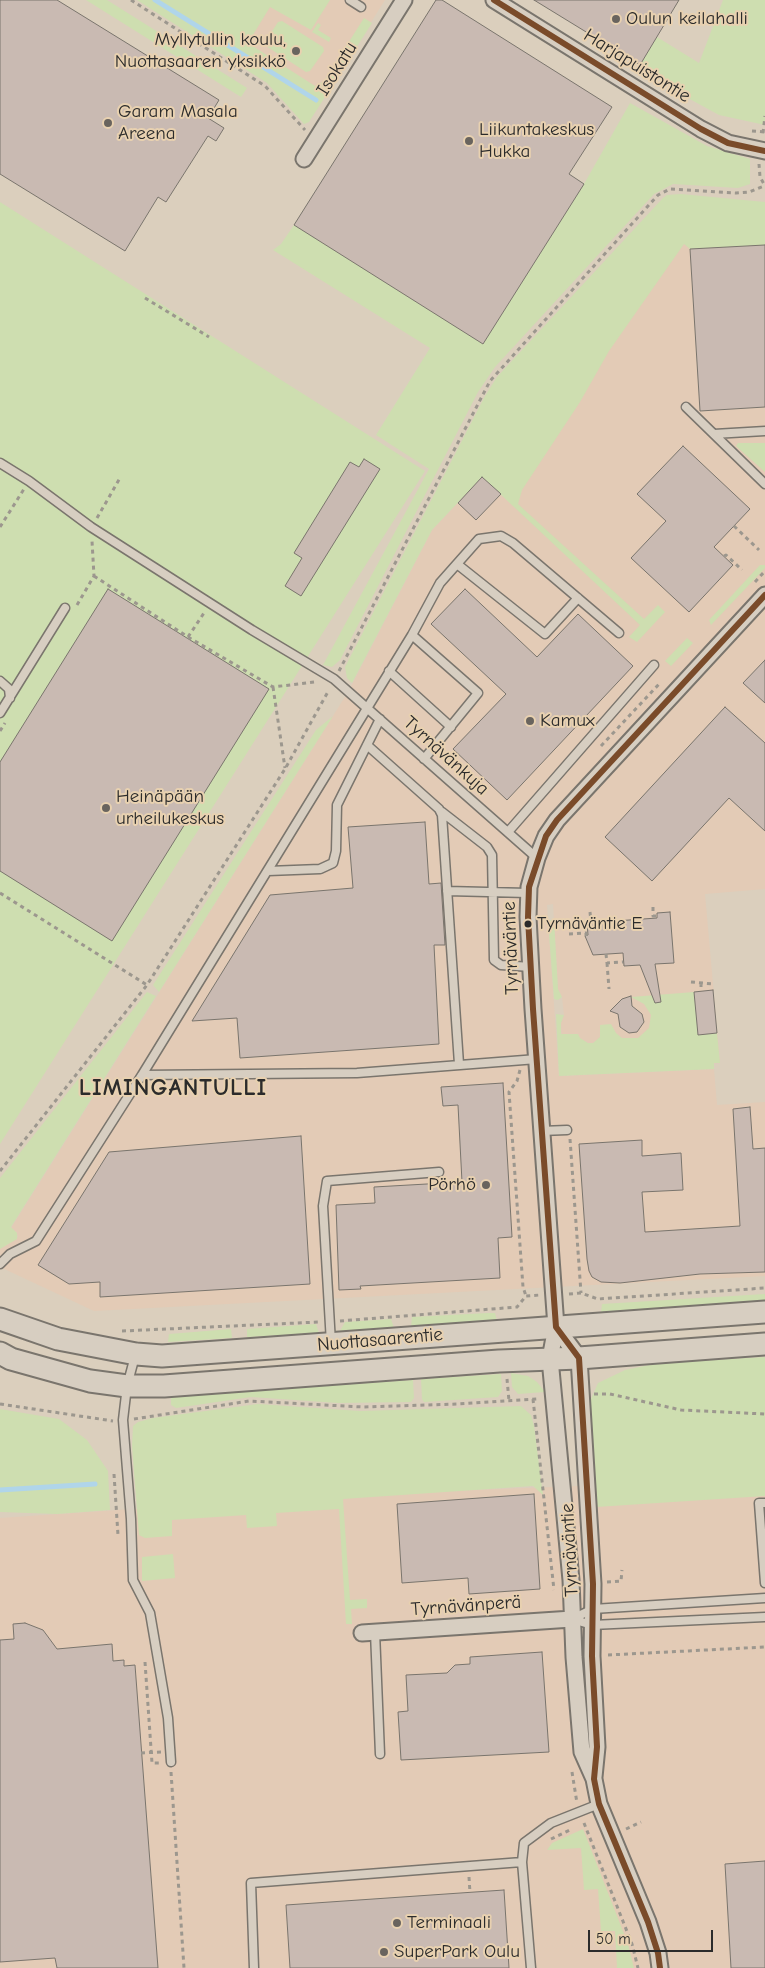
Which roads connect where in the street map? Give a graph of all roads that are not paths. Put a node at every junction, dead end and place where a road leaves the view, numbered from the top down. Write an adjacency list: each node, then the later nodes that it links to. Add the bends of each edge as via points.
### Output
1 (350, 0): 4 (lane)
2 (404, 0): 6 (street, Isokatu)
3 (494, 0): 5 (street, Harjapuistontie, via 701,129 728,142)
4 (361, 7)
5 (765, 151)
6 (304, 159)
7 (686, 407): 9 (lane)
8 (765, 431): 9 (lane)
9 (714, 434): 11 (lane)
10 (0, 463): 22 (lane, Tyrnävänkuja, via 92,528 334,679)
11 (765, 484)
12 (457, 564): 14 (lane, via 479,539 501,536); 14 (lane, via 544,634); 17 (lane, via 440,583)
13 (765, 594): 30 (street, Tyrnäväntie, via 568,806 546,836)
14 (578, 598): 16 (lane)
15 (65, 608): 21 (lane)
16 (619, 633)
17 (412, 635): 19 (lane); 25 (lane, via 478,693)
18 (654, 665): 29 (lane)
19 (389, 672): 22 (lane); 25 (lane)
20 (0, 681): 21 (lane, via 9,689)
21 (10, 698): 23 (lane)
22 (367, 708): 24 (lane, Tyrnävänkuja); 31 (lane)
23 (0, 713)
24 (380, 720): 26 (lane); 27 (lane, Tyrnävänkuja)
25 (451, 727): 27 (lane)
26 (367, 745): 28 (lane); 31 (lane, via 336,805 336,852 332,864 320,869)
27 (424, 758): 29 (lane, Tyrnävänkuja)
28 (442, 812): 32 (lane); 33 (lane, via 490,851)
29 (508, 832): 30 (lane, Tyrnävänkuja)
30 (537, 858): 34 (street, Tyrnäväntie)
31 (268, 871): 38 (lane)
32 (447, 891): 33 (lane); 37 (lane)
33 (492, 892): 34 (lane); 35 (lane, via 494,960 501,965)
34 (528, 893): 35 (street, Tyrnäväntie)
35 (531, 967): 36 (street, Tyrnäväntie)
36 (537, 1059): 37 (lane); 40 (street, Tyrnäväntie)
37 (458, 1064): 38 (lane, via 315,1074)
38 (142, 1075): 42 (lane, via 36,1241 10,1254)
39 (568, 1130): 40 (lane)
40 (541, 1131): 45 (street, Tyrnäväntie)
41 (439, 1172): 47 (lane, via 326,1181 323,1206)
42 (0, 1264)
43 (765, 1312): 45 (main road, Nuottasaarentie)
44 (0, 1319): 49 (main road, Nuottasaarentie, via 58,1339)
45 (556, 1327): 47 (main road, Nuottasaarentie, via 339,1342); 50 (street); 51 (street, Tyrnäväntie)
46 (765, 1344): 50 (main road, Nuottasaarentie)
47 (331, 1346): 49 (main road, Nuottasaarentie, via 169,1356)
48 (0, 1353): 52 (main road, Nuottasaarentie, via 90,1381)
49 (136, 1354): 52 (lane)
50 (579, 1358): 51 (main road, Nuottasaarentie); 56 (street, Tyrnäväntie)
51 (550, 1359): 52 (main road, Nuottasaarentie, via 170,1386); 58 (street, Tyrnäväntie)
52 (127, 1386): 62 (lane, via 123,1420 133,1580 152,1622 168,1718)
53 (765, 1503): 54 (lane, via 759,1503)
54 (765, 1583)
55 (765, 1598): 56 (lane)
56 (594, 1609): 58 (lane); 59 (street, Tyrnäväntie)
57 (765, 1617): 59 (lane)
58 (572, 1619): 59 (lane); 60 (street, Tyrnävänperä); 63 (street, Tyrnäväntie, via 582,1752)
59 (592, 1625): 63 (street, Tyrnäväntie, via 598,1748)
60 (369, 1633): 61 (lane)
61 (380, 1754)
62 (171, 1762)
63 (594, 1779): 64 (street, Tyrnäväntie)
64 (599, 1804): 65 (lane, via 551,1823 524,1843); 68 (street, Tyrnäväntie, via 648,1922)
65 (522, 1862): 66 (lane, via 251,1882); 67 (lane)
66 (254, 1968)
67 (531, 1968)
68 (660, 1968)

